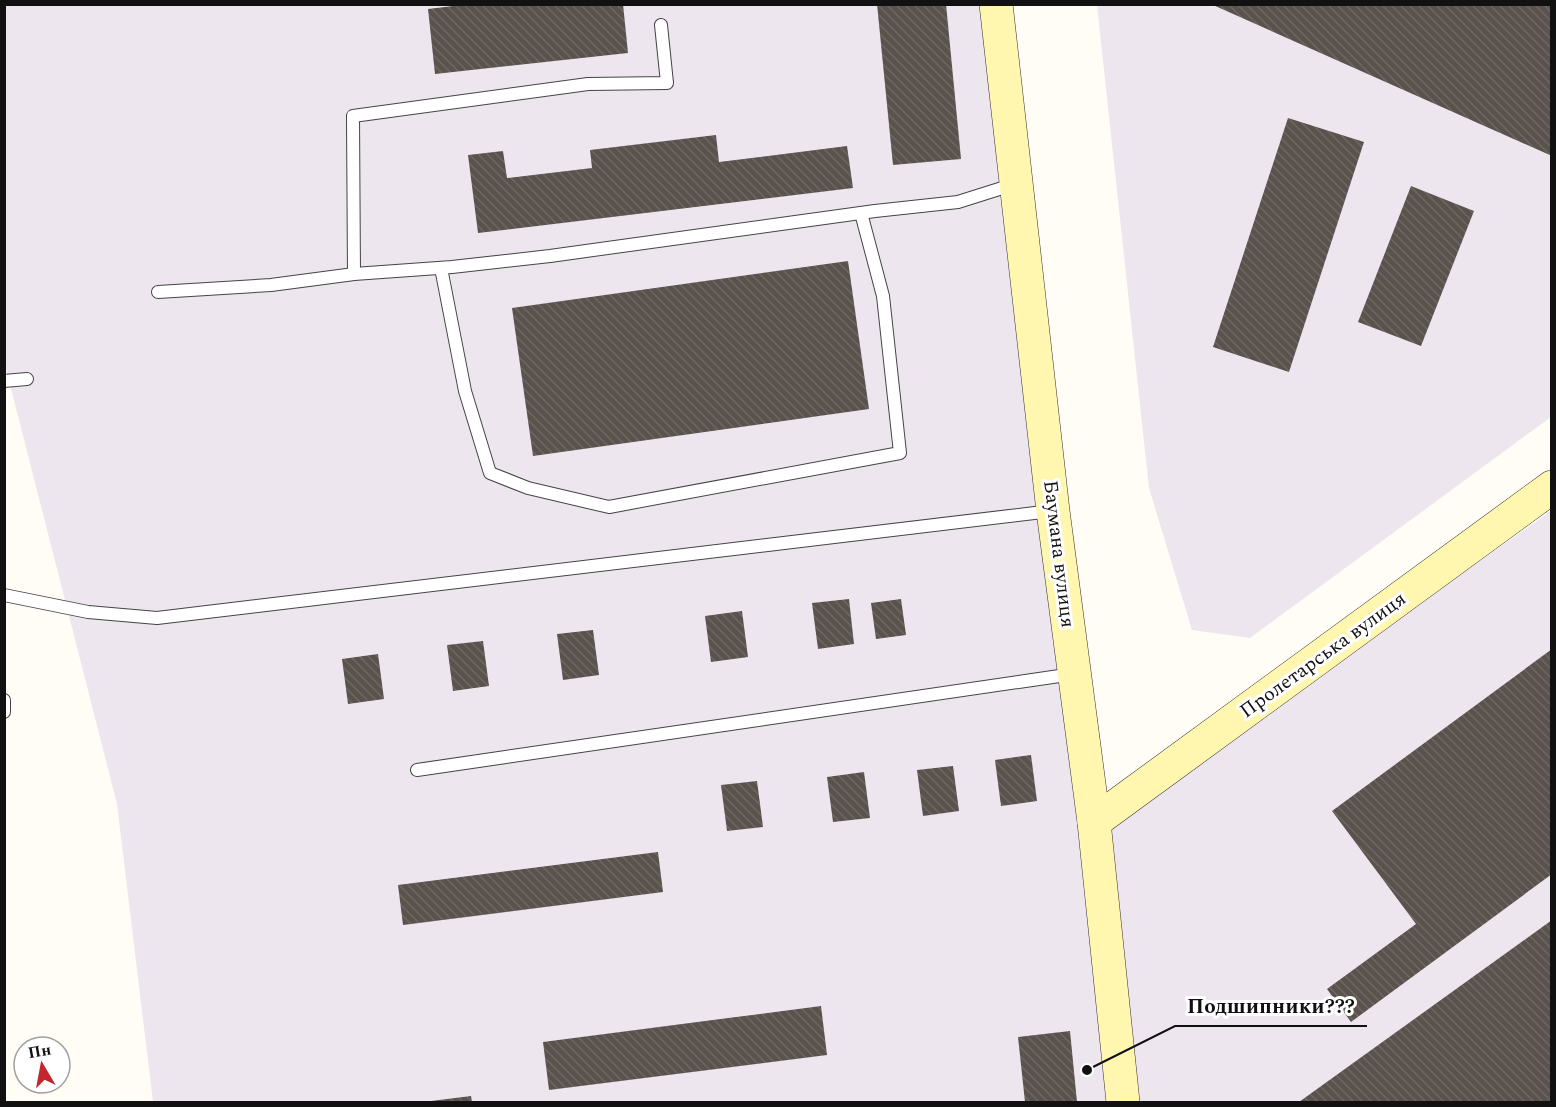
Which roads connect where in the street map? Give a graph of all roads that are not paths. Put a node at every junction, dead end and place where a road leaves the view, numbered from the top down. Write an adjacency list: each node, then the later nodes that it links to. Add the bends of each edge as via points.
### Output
1 (996, 4): 3 (main road, Баумана вулиця)
2 (661, 25): 6 (lane, via 667,83 588,84 353,116)
3 (1016, 184): 4 (lane, via 958,202); 11 (main road, Баумана вулиця)
4 (861, 213): 5 (lane); 5 (lane, via 883,296 900,453 609,507 528,488 490,473 465,391)
5 (441, 267): 6 (lane)
6 (354, 274): 7 (lane, via 271,285)
7 (158, 292)
8 (27, 379): 9 (lane)
9 (4, 381)
10 (1551, 487): 17 (main road, Пролетарська вулиця)
11 (1053, 511): 12 (lane, via 157,618 88,612); 13 (main road, Баумана вулиця)
12 (4, 595)
13 (1074, 674): 16 (lane); 17 (main road, Баумана вулиця)
14 (4, 700): 15 (lane)
15 (4, 712)
16 (417, 770)
17 (1094, 822): 18 (main road, Баумана вулиця)
18 (1123, 1102)

